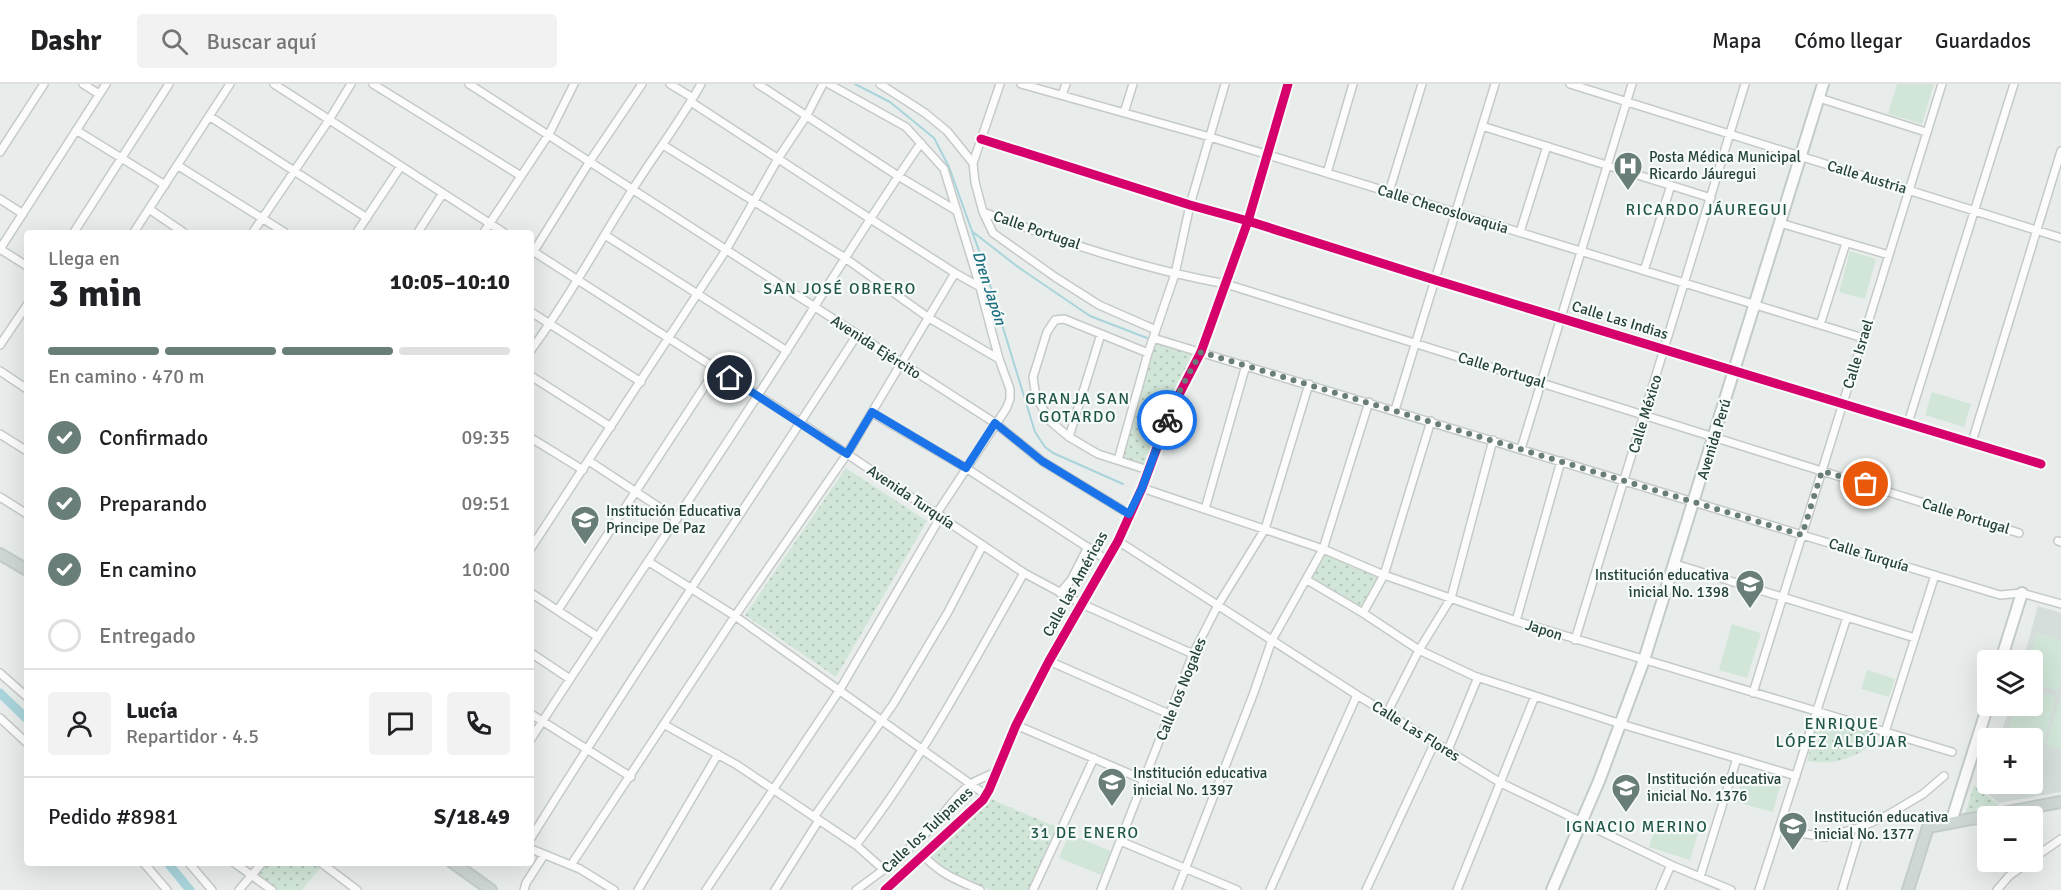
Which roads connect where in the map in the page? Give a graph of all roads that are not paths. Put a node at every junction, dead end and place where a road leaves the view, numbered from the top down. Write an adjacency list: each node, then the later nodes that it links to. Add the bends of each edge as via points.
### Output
1 (44, 84): 52 (street)
2 (83, 84): 33 (street)
3 (106, 84): 33 (street)
4 (169, 84): 56 (street)
5 (230, 84): 40 (street)
6 (274, 84): 41 (street)
7 (351, 84): 41 (street)
8 (373, 84): 65 (street)
9 (469, 84): 45 (street, Avenida Ejército)
10 (574, 84): 45 (street)
11 (642, 84): 58 (street)
12 (670, 84): 36 (street)
13 (701, 84): 36 (street)
14 (758, 84): 39 (street)
15 (823, 84): 39 (street)
16 (829, 84): 49 (street, via 906,127)
17 (880, 84): 59 (street, via 933,119)
18 (1000, 84): 48 (street)
19 (1022, 84): 34 (street, Calle Checoslovaquia)
20 (1066, 84): 34 (street)
21 (1133, 84): 38 (street)
22 (1225, 84): 47 (street)
23 (1288, 84): 54 (street, Calle las Américas)
24 (1353, 84): 64 (street)
25 (1422, 84): 71 (street)
26 (1495, 84): 42 (street)
27 (1570, 84): 37 (street, Calle Austria)
28 (1632, 84): 37 (street)
29 (1745, 84): 46 (street, Calle México)
30 (1823, 84): 35 (street, Avenida Perú)
31 (1942, 84): 44 (street, Calle Israel)
32 (2014, 84): 79 (street)
33 (99, 94): 43 (street)
34 (1062, 95): 38 (street, Calle Checoslovaquia)
35 (1819, 98): 44 (street); 55 (street, Avenida Perú)
36 (692, 100): 50 (street); 57 (street)
37 (1626, 102): 46 (street, Calle Austria); 61 (street)
38 (1124, 113): 47 (street, Calle Checoslovaquia)
39 (807, 115): 57 (street); 66 (street)
40 (209, 116): 60 (street); 63 (street)
41 (329, 120): 62 (street); 63 (street)
42 (1482, 126): 51 (street); 81 (street)
43 (76, 130): 56 (street); 82 (street)
44 (1926, 132): 70 (street, Calle Israel)
45 (549, 134): 58 (street, Avenida Ejército); 65 (street)
46 (1731, 134): 55 (street, Calle Austria); 73 (street, Calle México)
47 (1210, 137): 54 (street, Calle Checoslovaquia); 76 (street)
48 (981, 139): 59 (street); 76 (street, Calle Las Indias)
49 (921, 143): 66 (street); 78 (street, via 944,169)
50 (663, 145): 69 (street); 75 (street)
51 (1547, 146): 61 (street); 99 (street)
52 (0, 152)
53 (2061, 152): 98 (street)
54 (1268, 155): 64 (street, Calle Checoslovaquia); 86 (street, Calle las Américas)
55 (1800, 156): 70 (street, Calle Austria); 87 (street, Avenida Perú)
56 (122, 158): 67 (street); 89 (street)
57 (779, 158): 75 (street); 84 (street)
58 (590, 161): 69 (street, Avenida Ejército); 103 (street)
59 (973, 163): 80 (street, Calle Turquía)
60 (177, 165): 67 (street); 85 (street)
61 (1607, 165): 68 (street); 106 (street)
62 (400, 166): 72 (street); 83 (street)
63 (295, 171): 83 (street); 85 (street)
64 (1327, 173): 71 (street, Calle Checoslovaquia)
65 (521, 176): 88 (street)
66 (898, 176): 78 (street); 84 (street)
67 (165, 185): 77 (street)
68 (1671, 185): 73 (street); 111 (street)
69 (633, 189): 100 (street); 105 (street, Avenida Ejército)
70 (1909, 190): 79 (street, Calle Austria); 108 (street, Calle Israel)
71 (1389, 192): 81 (street, Calle Checoslovaquia)
72 (443, 194): 88 (street); 95 (street)
73 (1711, 198): 117 (street, Calle México)
74 (0, 199): 82 (street)
75 (755, 202): 105 (street); 109 (street)
76 (1190, 206): 86 (street, Calle Las Indias); 113 (street)
77 (148, 210): 90 (street); 91 (street)
78 (957, 211): 118 (street)
79 (1975, 211): 98 (street, Calle Austria); 160 (street)
80 (983, 212): 113 (street, Calle Portugal); 129 (street, Calle Turquía, via 993,233 1099,305)
81 (1456, 212): 99 (street, Calle Checoslovaquia); 115 (street)
82 (23, 214): 104 (street)
83 (367, 218): 94 (street)
84 (869, 218): 109 (street); 112 (street)
85 (262, 219): 92 (street); 93 (street)
86 (1248, 221): 115 (street, Calle Las Indias); 116 (street, Calle las Américas)
87 (1780, 223): 102 (street); 120 (street, Avenida Perú)
88 (490, 224): 96 (street); 97 (street)
89 (75, 230)
90 (135, 230)
91 (180, 230)
92 (254, 230)
93 (281, 230)
94 (358, 230)
95 (418, 230)
96 (486, 230)
97 (500, 230)
98 (2037, 230): 101 (street, Calle Austria); 167 (street)
99 (1520, 232): 106 (street, Calle Checoslovaquia)
100 (604, 235): 114 (street); 119 (street)
101 (2061, 238)
102 (1846, 243): 108 (street); 127 (street)
103 (534, 248)
104 (0, 249): 110 (street)
105 (726, 250): 119 (street); 121 (street, Avenida Ejército)
106 (1581, 251): 111 (street, Calle Checoslovaquia); 125 (street)
107 (534, 252): 114 (street, Avenida Turquía)
108 (1889, 255): 132 (street, Calle Israel)
109 (845, 258): 121 (street); 124 (street)
110 (24, 264)
111 (1644, 271): 117 (street, Calle Checoslovaquia)
112 (955, 273): 118 (street); 124 (street)
113 (1175, 274): 116 (street, Calle Portugal); 129 (street)
114 (577, 280): 126 (street); 131 (street, Avenida Turquía)
115 (1435, 280): 125 (street, Calle Las Indias); 133 (street)
116 (1226, 284): 133 (street, Calle Portugal); 138 (street, Calle las Américas)
117 (1685, 284): 120 (street, Calle Checoslovaquia); 136 (street, Calle México)
118 (980, 286): 140 (street)
119 (698, 294): 131 (street); 137 (street)
120 (1755, 305): 127 (street, Calle Checoslovaquia); 144 (street, Avenida Perú)
121 (815, 307): 130 (street, Avenida Ejército); 137 (street)
122 (24, 309): 134 (street)
123 (534, 314): 126 (street)
124 (929, 318): 140 (street); 141 (street)
125 (1561, 318): 136 (street, Calle Las Indias); 148 (street)
126 (550, 324): 135 (street); 147 (street)
127 (1821, 325): 132 (street, Calle Checoslovaquia)
128 (1101, 334): 139 (street); 163 (street); 163 (street, via 1064,319 1055,320 1047,332 1034,377 1036,397 1050,421)
129 (1154, 334): 138 (street, Calle Turquía); 139 (street)
130 (857, 335): 141 (street, Avenida Ejército); 158 (street)
131 (668, 338): 143 (street, Avenida Turquía); 147 (street)
132 (1863, 338): 153 (street, Calle Israel)
133 (1416, 343): 148 (street, Calle Portugal); 154 (street)
134 (0, 345)
135 (534, 346)
136 (1665, 350): 144 (street, Calle Las Indias); 156 (street, Calle México)
137 (787, 351): 151 (street)
138 (1201, 352): 142 (street, Calle Turquía); 177 (street, Calle las Américas, via 1171,410)
139 (1148, 353): 171 (street)
140 (999, 359): 159 (street, via 1010,399)
141 (902, 364): 155 (street); 159 (street, Avenida Ejército)
142 (1246, 365): 149 (street, Calle Turquía); 184 (street)
143 (716, 369): 151 (street, Avenida Turquía); 181 (street)
144 (1734, 370): 153 (street, Calle Las Indias); 164 (street, Avenida Perú)
145 (0, 371): 150 (street)
146 (534, 378): 161 (street)
147 (641, 382): 161 (street)
148 (1541, 382): 156 (street, Calle Portugal); 169 (street)
149 (1309, 384): 152 (street, Calle Turquía); 189 (street, Calle los Nogales)
150 (24, 387)
151 (758, 395): 158 (street, Avenida Turquía); 188 (street)
152 (1368, 402): 154 (street, Calle Turquía); 196 (street)
153 (1843, 403): 160 (street, Calle Las Indias); 178 (street, Calle Israel)
154 (1395, 410): 157 (street, Calle Turquía)
155 (872, 412): 170 (street); 175 (street)
156 (1645, 415): 164 (street, Calle Portugal); 179 (street, Calle México)
157 (1431, 421): 166 (street, Calle Turquía); 203 (street)
158 (801, 423): 170 (street, Avenida Turquía); 206 (street)
159 (995, 423): 175 (street); 187 (street, Avenida Ejército, via 1042,461)
160 (1908, 423): 167 (street, Calle Las Indias)
161 (611, 427): 172 (street)
162 (0, 434): 168 (street)
163 (1069, 437): 171 (street, via 1098,454)
164 (1714, 437): 178 (street, Calle Portugal); 183 (street, Avenida Perú)
165 (534, 440): 176 (street)
166 (1493, 440): 169 (street, Calle Turquía); 211 (street)
167 (1972, 442): 174 (street, Calle Las Indias)
168 (24, 449)
169 (1521, 449): 173 (street, Calle Turquía)
170 (847, 454): 186 (street, Avenida Turquía); 217 (street)
171 (1118, 460): 177 (street)
172 (589, 461): 176 (street); 181 (street)
173 (1561, 461): 179 (street, Calle Turquía); 219 (street)
174 (2041, 464)
175 (966, 468): 186 (street); 195 (street)
176 (583, 470): 193 (street)
177 (1148, 470): 180 (street, Calle las Américas)
178 (1822, 471): 190 (street, Calle Portugal); 191 (street, Calle Israel)
179 (1624, 480): 183 (street, Calle Turquía); 223 (street, Calle México)
180 (1142, 488): 184 (street, Japon); 187 (street, Calle las Américas)
181 (636, 491): 188 (street); 215 (street)
182 (0, 496): 185 (street)
183 (1695, 502): 191 (street, Calle Turquía); 200 (street, Avenida Perú)
184 (1205, 509): 189 (street, Japon)
185 (24, 512)
186 (939, 514): 194 (street, Avenida Turquía); 233 (street)
187 (1129, 514): 192 (street, Calle las Américas)
188 (677, 519): 199 (street)
189 (1265, 530): 196 (street, Japon); 214 (street, Calle los Nogales)
190 (2019, 532)
191 (1802, 535): 204 (street, Calle Turquía); 210 (street, Calle Israel)
192 (1118, 541): 198 (street, Calle las Américas); 214 (street, Calle Las Flores)
193 (534, 544)
194 (984, 545): 202 (street, Avenida Turquía); 245 (street)
195 (1088, 547): 198 (street); 207 (street)
196 (1323, 549): 203 (street, Japon); 205 (street)
197 (2, 559): 201 (main road)
198 (1107, 560): 212 (street, Calle las Américas)
199 (649, 562): 206 (street); 220 (street)
200 (1675, 564): 210 (street); 228 (street, Avenida Perú)
201 (24, 567)
202 (1024, 573): 207 (street, Avenida Turquía); 254 (street)
203 (1384, 575): 211 (street, Japon); 216 (street)
204 (1935, 575): 208 (street, Calle Turquía, via 2000,595); 221 (street)
205 (1307, 580): 216 (street); 222 (street)
206 (692, 589): 217 (street); 253 (street)
207 (1060, 592): 212 (street, Avenida Turquía)
208 (2022, 592): 213 (street); 224 (street)
209 (534, 595): 215 (street)
210 (1783, 596): 218 (street); 234 (street, Calle Israel)
211 (1451, 598): 219 (street, Japon); 225 (street)
212 (1082, 604): 226 (street, Avenida Turquía); 229 (street, Calle las Américas)
213 (2061, 604)
214 (1218, 605): 222 (street, Calle Las Flores); 226 (street, Calle los Nogales)
215 (558, 610): 220 (street)
216 (1363, 613): 225 (street)
217 (735, 616): 233 (street); 247 (street)
218 (1847, 616): 221 (street); 238 (street)
219 (1516, 621): 223 (street, Japon)
220 (598, 637): 232 (street)
221 (1915, 638): 249 (street)
222 (1272, 640): 236 (street, Calle Las Flores); 291 (street)
223 (1575, 640): 228 (street, Japon)
224 (2004, 650)
225 (1419, 651): 231 (street); 239 (street)
226 (1193, 654): 240 (street, Calle los Nogales)
227 (534, 655): 232 (street)
228 (1644, 660): 234 (street, Japon); 246 (street, Avenida Perú)
229 (1049, 661): 240 (street); 248 (street, Calle las Américas)
230 (0, 673): 235 (street)
231 (1478, 677): 237 (street); 255 (street)
232 (570, 679): 244 (street)
233 (838, 691): 245 (street); 267 (street)
234 (1753, 693): 238 (street, Japon)
235 (24, 694)
236 (1358, 695): 239 (street, Calle Las Flores); 314 (street)
237 (1535, 696): 246 (street); 265 (street)
238 (1815, 711): 249 (street, Japon); 261 (street)
239 (1387, 713): 252 (street, Calle Las Flores)
240 (1169, 714): 264 (street, Calle los Nogales)
241 (534, 716): 244 (street)
242 (1985, 716): 272 (street)
243 (0, 718): 251 (street)
244 (542, 721): 250 (street); 253 (street)
245 (882, 721): 254 (street); 270 (street)
246 (1621, 724): 259 (street); 271 (street, Avenida Perú)
247 (665, 725): 257 (street); 263 (street)
248 (1016, 725): 258 (street); 260 (street, Calle las Américas)
249 (1885, 732): 256 (street, Japon)
250 (534, 734)
251 (24, 740)
252 (1435, 742): 255 (street, Calle Las Flores); 315 (street)
253 (586, 749): 263 (street); 275 (street)
254 (923, 750): 266 (street); 278 (street)
255 (1448, 750): 265 (street, Calle Las Flores)
256 (1952, 752)
257 (718, 754): 267 (street); 304 (street)
258 (1094, 758): 264 (street); 310 (street)
259 (1737, 758): 261 (street); 295 (street)
260 (997, 771): 266 (street); 268 (street, Calle las Américas)
261 (1796, 776): 274 (street)
262 (1944, 776): 273 (street, via 1923,794)
263 (631, 777): 290 (street)
264 (1144, 780): 277 (street, Calle los Nogales)
265 (1501, 783): 271 (street, Calle Las Flores); 316 (street)
266 (970, 784): 268 (street); 292 (street, via 933,826)
267 (772, 788): 270 (street); 305 (street)
268 (988, 793): 282 (street, Calle los Tulipanes)
269 (2061, 802): 272 (main road)
270 (817, 818): 278 (street); 306 (street)
271 (1582, 822): 283 (street, Calle Las Flores); 317 (street, Avenida Perú)
272 (1951, 822): 322 (main road, via 1928,827)
273 (1861, 828): 274 (street, via 1826,837); 321 (street)
274 (1779, 830): 320 (street)
275 (534, 833)
276 (2061, 839): 280 (street)
277 (1120, 841): 291 (street); 311 (street, Calle los Nogales)
278 (856, 845): 292 (street)
279 (534, 850): 281 (street)
280 (2043, 852)
281 (544, 855): 290 (street); 302 (street)
282 (923, 855): 308 (street, Calle los Tulipanes); 309 (street, via 935,869)
283 (1671, 865): 295 (street, Calle Las Flores); 318 (street)
284 (146, 866): 297 (street)
285 (191, 866): 298 (street)
286 (239, 866): 294 (street)
287 (260, 866): 294 (street)
288 (325, 866): 301 (street)
289 (457, 866): 296 (main road)
290 (571, 866): 303 (street)
291 (1186, 868): 312 (street); 313 (street)
292 (884, 870): 307 (street)
293 (2014, 872): 323 (street)
294 (252, 875): 299 (street); 300 (street)
295 (1700, 877): 319 (street, Calle Las Flores)
296 (488, 889)
297 (167, 890)
298 (212, 890)
299 (239, 890)
300 (272, 890)
301 (357, 890)
302 (524, 890)
303 (614, 890)
304 (638, 890)
305 (706, 890)
306 (775, 890)
307 (856, 890)
308 (885, 890)
309 (980, 890)
310 (1033, 890)
311 (1101, 890)
312 (1177, 890)
313 (1237, 890)
314 (1270, 890)
315 (1366, 890)
316 (1457, 890)
317 (1552, 890)
318 (1660, 890)
319 (1731, 890)
320 (1759, 890)
321 (1842, 890)
322 (1908, 890)
323 (1997, 890)

